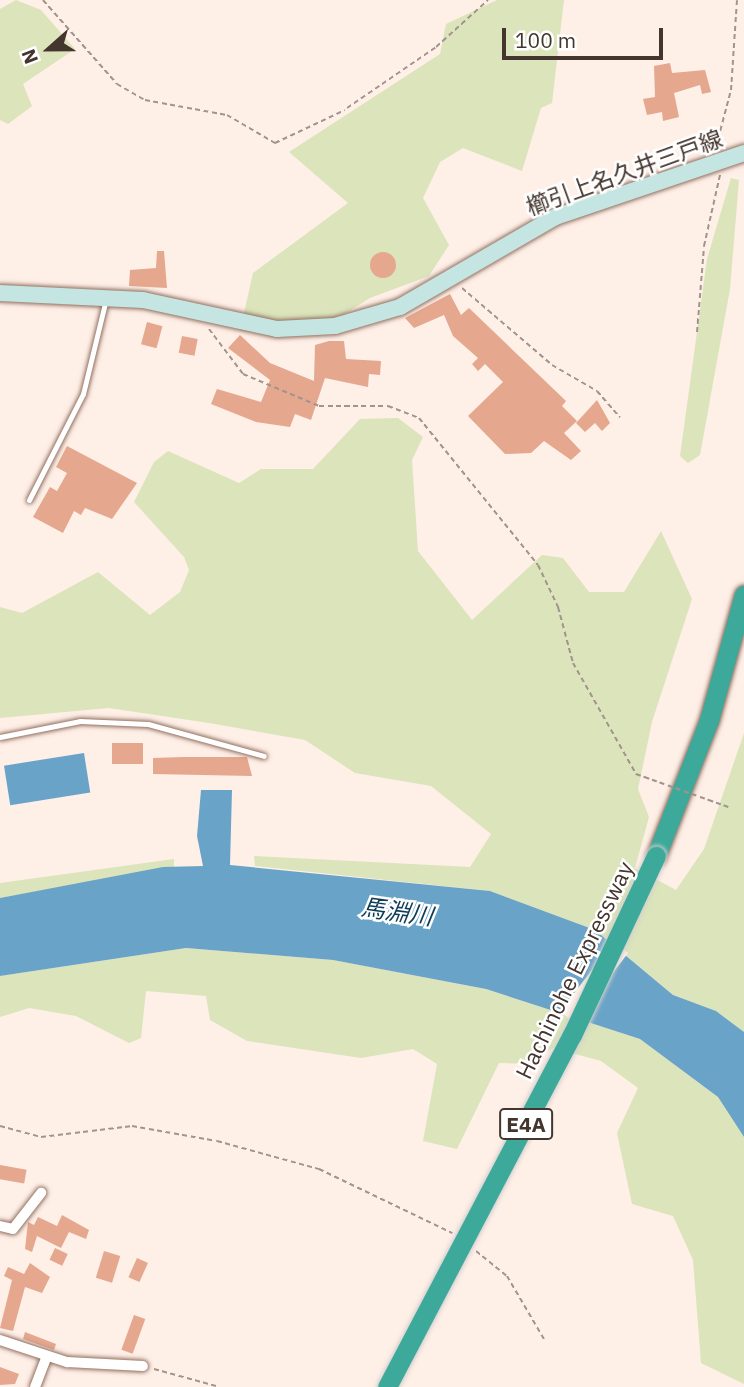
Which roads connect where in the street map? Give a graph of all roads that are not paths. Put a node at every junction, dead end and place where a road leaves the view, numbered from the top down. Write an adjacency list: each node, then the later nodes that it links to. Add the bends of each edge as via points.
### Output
1 (744, 153): 3 (main road, 櫛引上名久井三戸線, via 555,217 400,307 335,326 277,329)
2 (0, 293): 3 (main road, 櫛引上名久井三戸線)
3 (107, 296): 4 (lane, via 83,394)
4 (29, 500)
5 (744, 595): 9 (highway, Hachinohe Expressway / E4A, via 709,720)
6 (744, 636): 9 (highway, Hachinohe Expressway / E4A)
7 (0, 737): 8 (lane, via 80,721 135,723 242,745)
8 (264, 757)
9 (661, 856): 16 (highway, Hachinohe Expressway / E4A, bridge); 17 (highway, Hachinohe Expressway / E4A, via 580,1040)
10 (41, 1193): 11 (street, via 13,1229)
11 (0, 1226)
12 (0, 1340): 13 (street)
13 (46, 1358): 14 (street); 15 (street)
14 (143, 1366)
15 (35, 1387)
16 (387, 1387)
17 (398, 1387)

